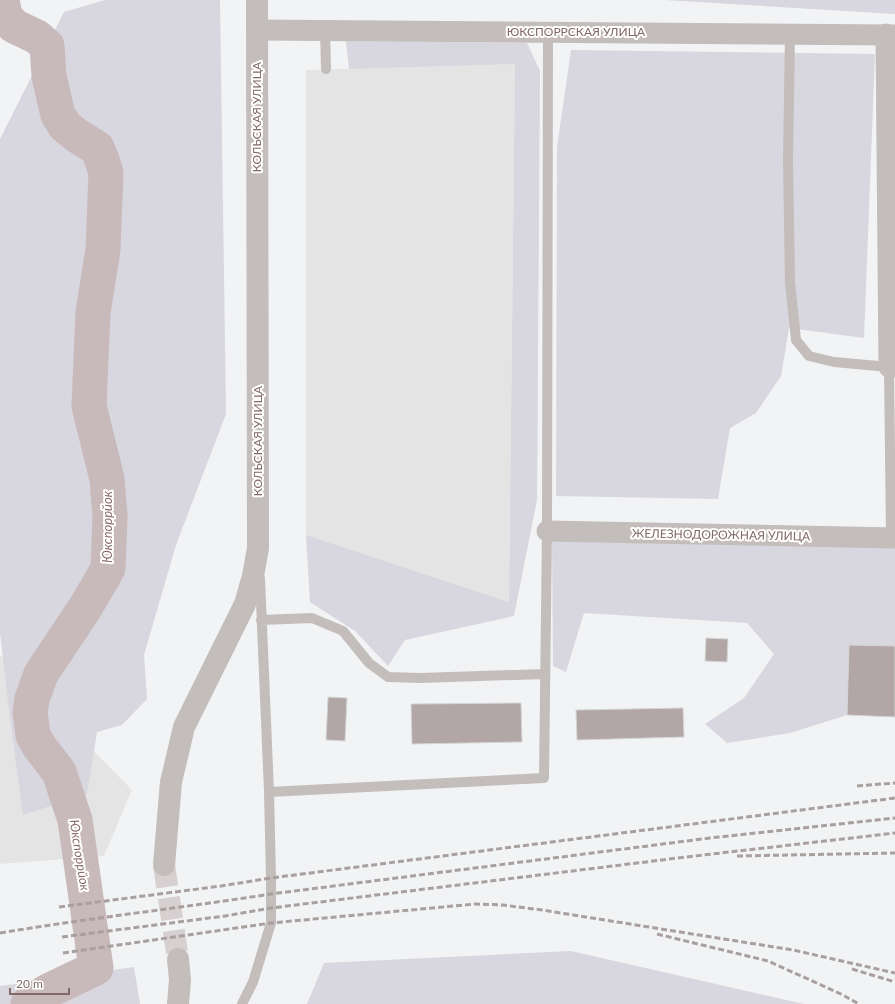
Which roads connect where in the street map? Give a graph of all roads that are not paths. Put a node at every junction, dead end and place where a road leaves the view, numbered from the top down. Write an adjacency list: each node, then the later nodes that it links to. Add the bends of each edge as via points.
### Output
1 (257, 0): 2 (street, КОЛЬСКАЯ УЛИЦА)
2 (257, 30): 3 (street, ЮКСПОРРСКАЯ УЛИЦА); 11 (street, КОЛЬСКАЯ УЛИЦА)
3 (325, 30): 4 (street, ЮКСПОРРСКАЯ УЛИЦА); 7 (lane)
4 (548, 32): 5 (street, ЮКСПОРРСКАЯ УЛИЦА); 9 (lane)
5 (790, 34): 6 (street, ЮКСПОРРСКАЯ УЛИЦА); 8 (lane, via 790,282 796,340 808,356 834,362)
6 (891, 34): 8 (street)
7 (326, 69)
8 (892, 367): 10 (lane)
9 (546, 531): 10 (street, ЖЕЛЕЗНОДОРОЖНАЯ УЛИЦА); 13 (lane)
10 (893, 538)
11 (258, 548): 12 (lane); 15 (street, КОЛЬСКАЯ УЛИЦА, via 245,604 184,727 171,782)
12 (261, 620): 13 (lane, via 312,618 343,631 370,663 388,677); 14 (lane)
13 (545, 674): 14 (lane, via 544,778)
14 (269, 792): 18 (lane, via 271,923 253,982)
15 (164, 865)
16 (178, 959): 17 (street)
17 (178, 1004)
18 (242, 1004)

